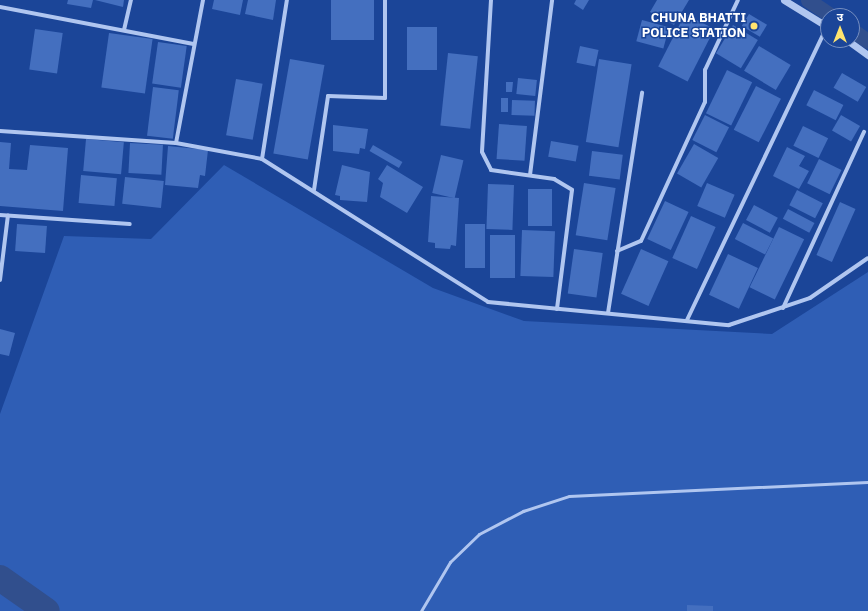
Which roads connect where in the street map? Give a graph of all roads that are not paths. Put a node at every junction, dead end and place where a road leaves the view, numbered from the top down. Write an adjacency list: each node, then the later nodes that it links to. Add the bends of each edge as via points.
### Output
1 (131, 0): 11 (street)
2 (203, 0): 12 (street)
3 (287, 0): 20 (street)
4 (385, 0): 22 (street, via 385,98 328,96)
5 (491, 0): 21 (street, via 482,152 491,170)
6 (552, 0): 21 (street)
7 (738, 0): 26 (street, via 705,70 705,102 641,241)
8 (784, 0): 10 (street)
9 (0, 7): 11 (street)
10 (820, 22)
11 (124, 30): 12 (street)
12 (194, 44): 19 (street)
13 (820, 44): 33 (street)
14 (858, 48): 15 (street)
15 (868, 55)
16 (642, 92): 26 (street)
17 (0, 131): 19 (street)
18 (864, 132): 30 (street)
19 (176, 143): 20 (street)
20 (262, 159): 22 (street)
21 (530, 175): 31 (street, via 554,179 572,190)
22 (314, 190): 31 (street, via 470,294 488,302)
23 (0, 215): 24 (street)
24 (8, 215): 25 (street); 28 (street)
25 (130, 224)
26 (617, 251): 32 (street)
27 (868, 258): 30 (street, via 810,298)
28 (1, 270): 29 (street)
29 (0, 280)
30 (783, 308): 33 (street, via 729,324)
31 (558, 309): 32 (street)
32 (608, 313): 33 (street)
33 (687, 320)
34 (868, 482): 35 (lane, via 569,496 523,511 479,534 450,562)
35 (422, 611)

